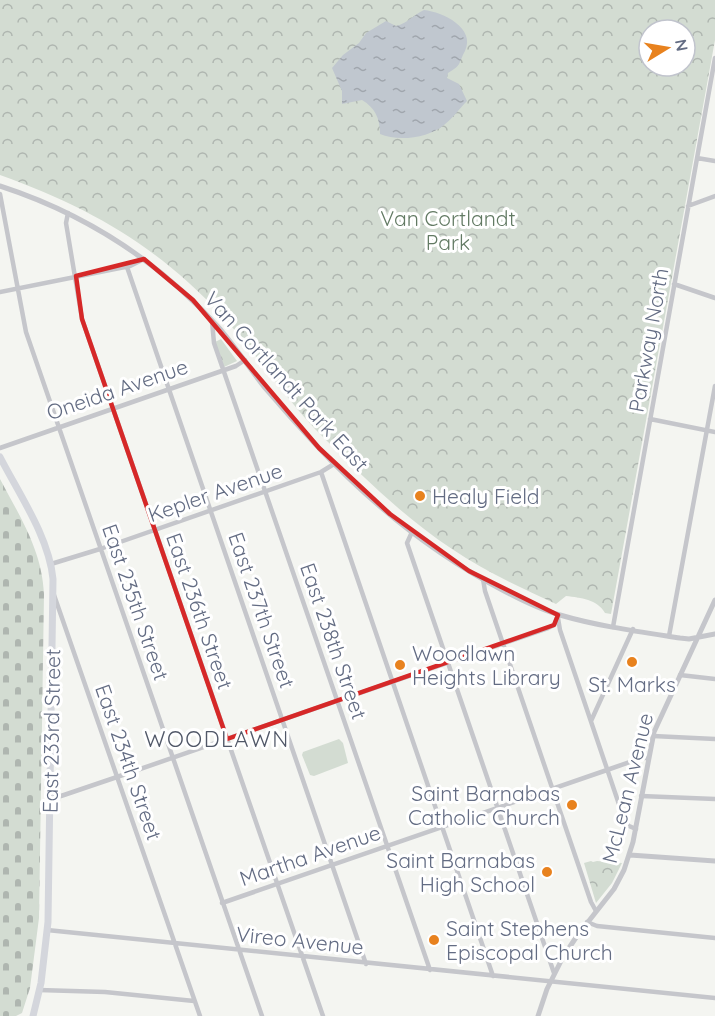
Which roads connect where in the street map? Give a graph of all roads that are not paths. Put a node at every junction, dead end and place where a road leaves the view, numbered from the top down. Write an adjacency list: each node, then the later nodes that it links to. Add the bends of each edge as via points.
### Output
1 (715, 58): 2 (street, Parkway North)
2 (707, 103): 3 (street); 4 (street, Parkway North)
3 (715, 104)
4 (697, 158): 5 (street); 9 (street, Parkway North)
5 (715, 161)
6 (0, 186): 10 (street, Van Cortlandt Park East)
7 (0, 194): 11 (street, East 235th Street)
8 (715, 196): 9 (street)
9 (688, 206): 16 (street, Parkway North)
10 (68, 213): 13 (street, Van Cortlandt Park East); 15 (street, East 236th Street, via 66,223)
11 (7, 230): 12 (street); 17 (street, East 235th Street)
12 (0, 231)
13 (144, 259): 14 (street); 20 (street, Van Cortlandt Park East)
14 (127, 267): 15 (street); 24 (street, East 237th Street)
15 (76, 276): 17 (street); 25 (street, East 236th Street, via 82,319)
16 (675, 284): 19 (street); 26 (street, Parkway North)
17 (17, 288): 18 (street); 27 (street, East 235th Street, via 24,327)
18 (0, 292)
19 (715, 297)
20 (212, 321): 21 (street, Van Cortlandt Park East); 22 (street, East 238th Street)
21 (245, 360): 22 (street, Oneida Avenue); 32 (street, Van Cortlandt Park East)
22 (224, 370): 24 (street, Oneida Avenue); 34 (street, East 238th Street)
23 (715, 386): 28 (street)
24 (169, 389): 25 (street, Oneida Avenue); 35 (street, East 237th Street)
25 (113, 409): 27 (street, Oneida Avenue); 36 (street, East 236th Street)
26 (650, 419): 28 (street); 44 (street, Parkway North)
27 (59, 427): 30 (street, Oneida Avenue); 38 (street, East 235th Street)
28 (707, 430): 29 (street); 47 (street)
29 (715, 432)
30 (0, 448)
31 (0, 457): 39 (main road, East 233rd Street, via 44,541)
32 (334, 464): 33 (street, Kepler Avenue); 37 (street, Van Cortlandt Park East)
33 (321, 472): 34 (street, Kepler Avenue); 53 (street)
34 (266, 491): 35 (street, Kepler Avenue); 54 (street, East 238th Street)
35 (210, 511): 36 (street, Kepler Avenue); 55 (street, East 237th Street)
36 (155, 530): 38 (street, Kepler Avenue); 58 (street, East 236th Street)
37 (412, 532): 40 (street, Van Cortlandt Park East); 50 (street, via 407,543)
38 (100, 549): 39 (street, Kepler Avenue); 60 (street, East 235th Street)
39 (51, 564): 41 (main road, East 233rd Street)
40 (483, 579): 43 (street, Van Cortlandt Park East); 49 (street)
41 (53, 592): 63 (street, East 234th Street); 66 (main road, East 233rd Street)
42 (715, 600): 48 (street, McLean Avenue)
43 (558, 615): 44 (street, Van Cortlandt Park East); 49 (street, via 552,626); 56 (street)
44 (613, 627): 45 (street, Van Cortlandt Park East)
45 (633, 629): 47 (street, Van Cortlandt Park East); 56 (street)
46 (715, 634): 48 (street, Van Cortlandt Park East)
47 (669, 636): 48 (street, Van Cortlandt Park East)
48 (698, 637): 51 (street, McLean Avenue)
49 (503, 643): 50 (street); 64 (street)
50 (447, 663): 53 (street); 68 (street)
51 (680, 675): 52 (street); 57 (street, McLean Avenue)
52 (715, 679)
53 (392, 682): 54 (street); 69 (street)
54 (337, 701): 55 (street); 71 (street, East 238th Street)
55 (282, 720): 58 (street); 74 (street, East 237th Street)
56 (591, 722): 62 (street)
57 (653, 736): 59 (street); 61 (street, McLean Avenue)
58 (227, 739): 60 (street); 75 (street, East 236th Street)
59 (715, 739)
60 (172, 758): 63 (street); 76 (street, East 235th Street)
61 (648, 758): 62 (street, Martha Avenue); 65 (street, McLean Avenue)
62 (607, 770): 64 (street, Martha Avenue); 70 (street, via 625,822)
63 (117, 777): 66 (street); 81 (street, East 234th Street)
64 (552, 789): 68 (street, Martha Avenue); 77 (street)
65 (641, 796): 67 (street); 70 (street, McLean Avenue)
66 (50, 797): 79 (main road, East 233rd Street)
67 (715, 800)
68 (497, 808): 69 (street, Martha Avenue); 86 (street)
69 (442, 827): 71 (street, Martha Avenue); 87 (street)
70 (636, 829): 72 (street, McLean Avenue)
71 (387, 846): 74 (street, Martha Avenue); 85 (street, East 238th Street)
72 (630, 855): 73 (street); 77 (street, McLean Avenue, via 617,884)
73 (715, 861)
74 (332, 865): 75 (street, Martha Avenue); 84 (street, East 237th Street)
75 (277, 884): 76 (street, Martha Avenue); 83 (street, East 236th Street)
76 (222, 903): 82 (street, East 235th Street)
77 (596, 911): 78 (street, McLean Avenue)
78 (588, 922): 80 (street); 86 (street, McLean Avenue)
79 (47, 930): 81 (street, Vireo Avenue); 89 (main road, East 233rd Street)
80 (715, 938)
81 (174, 944): 82 (street, Vireo Avenue); 91 (street, East 234th Street)
82 (239, 951): 83 (street, Vireo Avenue); 94 (street, East 235th Street)
83 (303, 957): 84 (street, Vireo Avenue); 95 (street, East 236th Street)
84 (366, 964): 85 (street, Vireo Avenue)
85 (430, 970): 87 (street, Vireo Avenue)
86 (554, 973): 88 (street, McLean Avenue)
87 (493, 976): 88 (street, Vireo Avenue)
88 (549, 982): 90 (street, Vireo Avenue); 96 (street, McLean Avenue)
89 (39, 990): 91 (street); 92 (main road, East 233rd Street)
90 (715, 998)
91 (194, 1000): 93 (street, East 234th Street)
92 (33, 1016)
93 (200, 1016)
94 (262, 1016)
95 (323, 1016)
96 (538, 1016)

